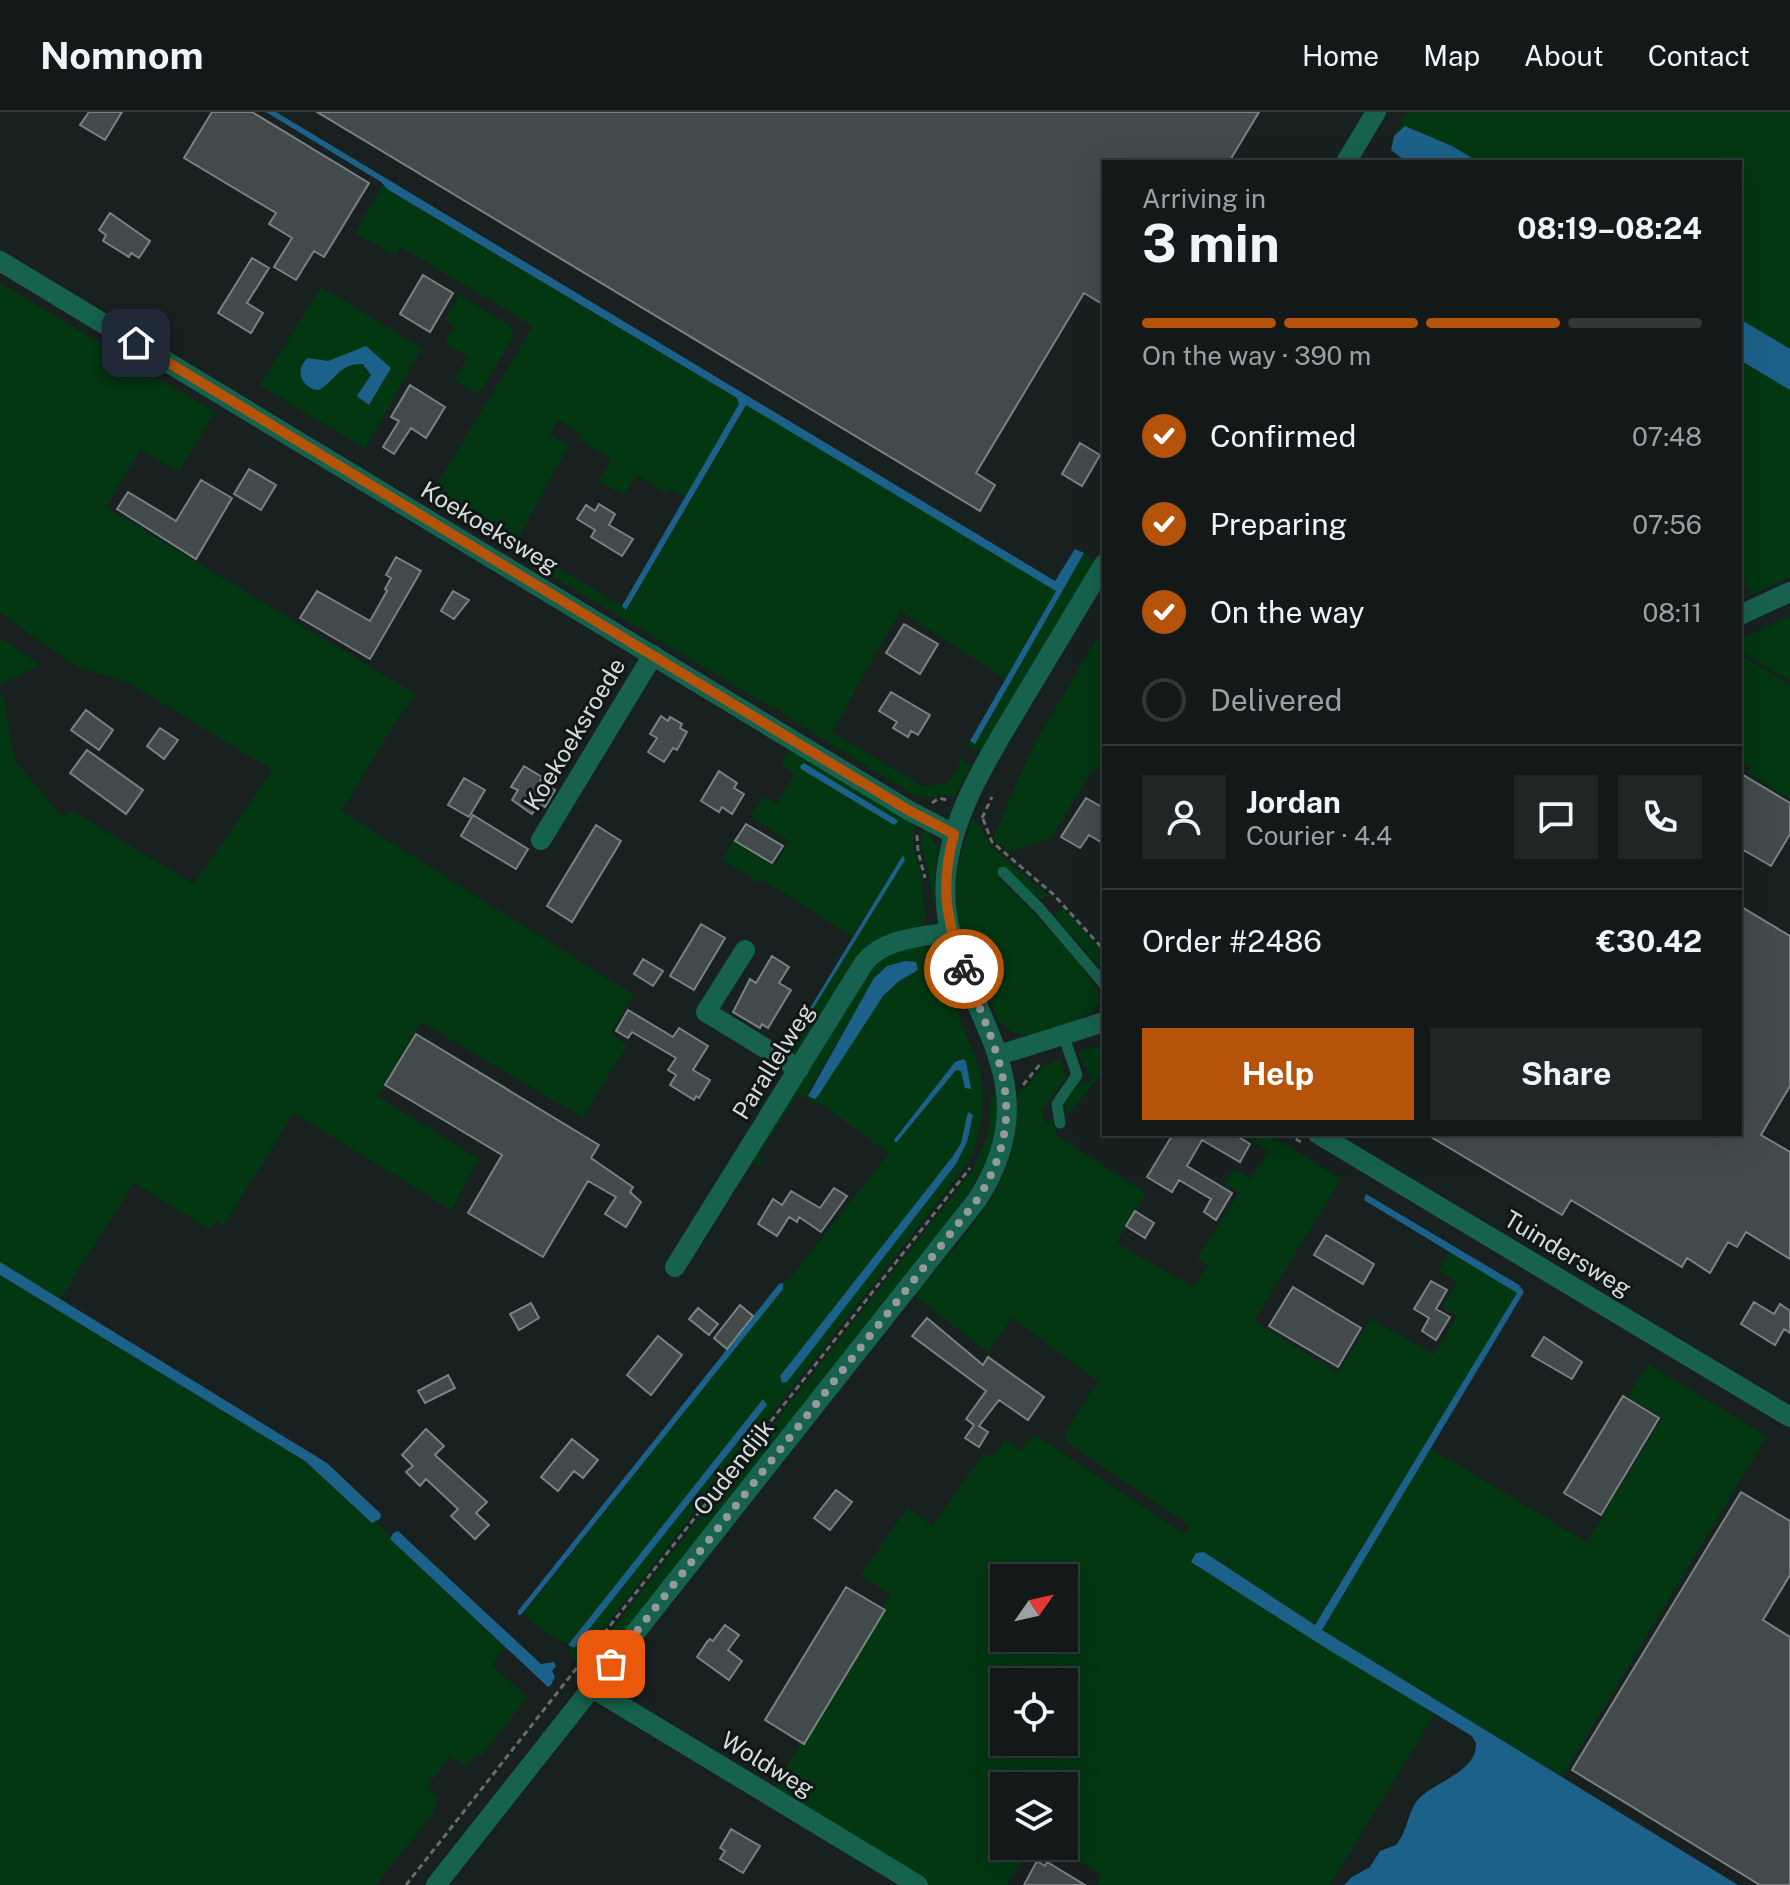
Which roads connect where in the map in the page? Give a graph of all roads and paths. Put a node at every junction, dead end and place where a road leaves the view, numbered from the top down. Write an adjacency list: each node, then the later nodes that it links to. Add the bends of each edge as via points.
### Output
1 (1376, 112): 2 (street)
2 (1347, 160)
3 (0, 261): 7 (street, Koekoeksweg)
4 (1102, 567): 9 (street, via 991,754)
5 (1790, 592): 6 (street)
6 (1742, 614)
7 (653, 655): 9 (street, Koekoeksweg); 10 (street, Koekoeksroede)
8 (983, 819): 13 (path, via 992,842 1053,894)
9 (954, 834): 12 (street, via 945,892)
10 (541, 840)
11 (1003, 872): 15 (lane)
12 (951, 932): 18 (street); 19 (street, Parallelweg, via 889,944 872,953)
13 (1102, 948)
14 (745, 950): 19 (street, via 706,1012)
15 (1102, 982)
16 (1102, 1023): 17 (street)
17 (1066, 1043): 18 (street); 20 (path, via 1026,1082); 21 (lane, via 1077,1075 1057,1104)
18 (999, 1055): 20 (street, Oudendijk)
19 (799, 1069): 24 (street, Parallelweg)
20 (1006, 1090): 26 (street, Oudendijk, via 1001,1148 977,1200)
21 (1060, 1123)
22 (1321, 1136): 25 (street, Tuindersweg)
23 (973, 1162): 27 (path, Oudendijk)
24 (675, 1267)
25 (1790, 1417)
26 (592, 1688): 28 (street, Oudendijk); 29 (street, Woldweg)
27 (406, 1885)
28 (436, 1885)
29 (918, 1885)

